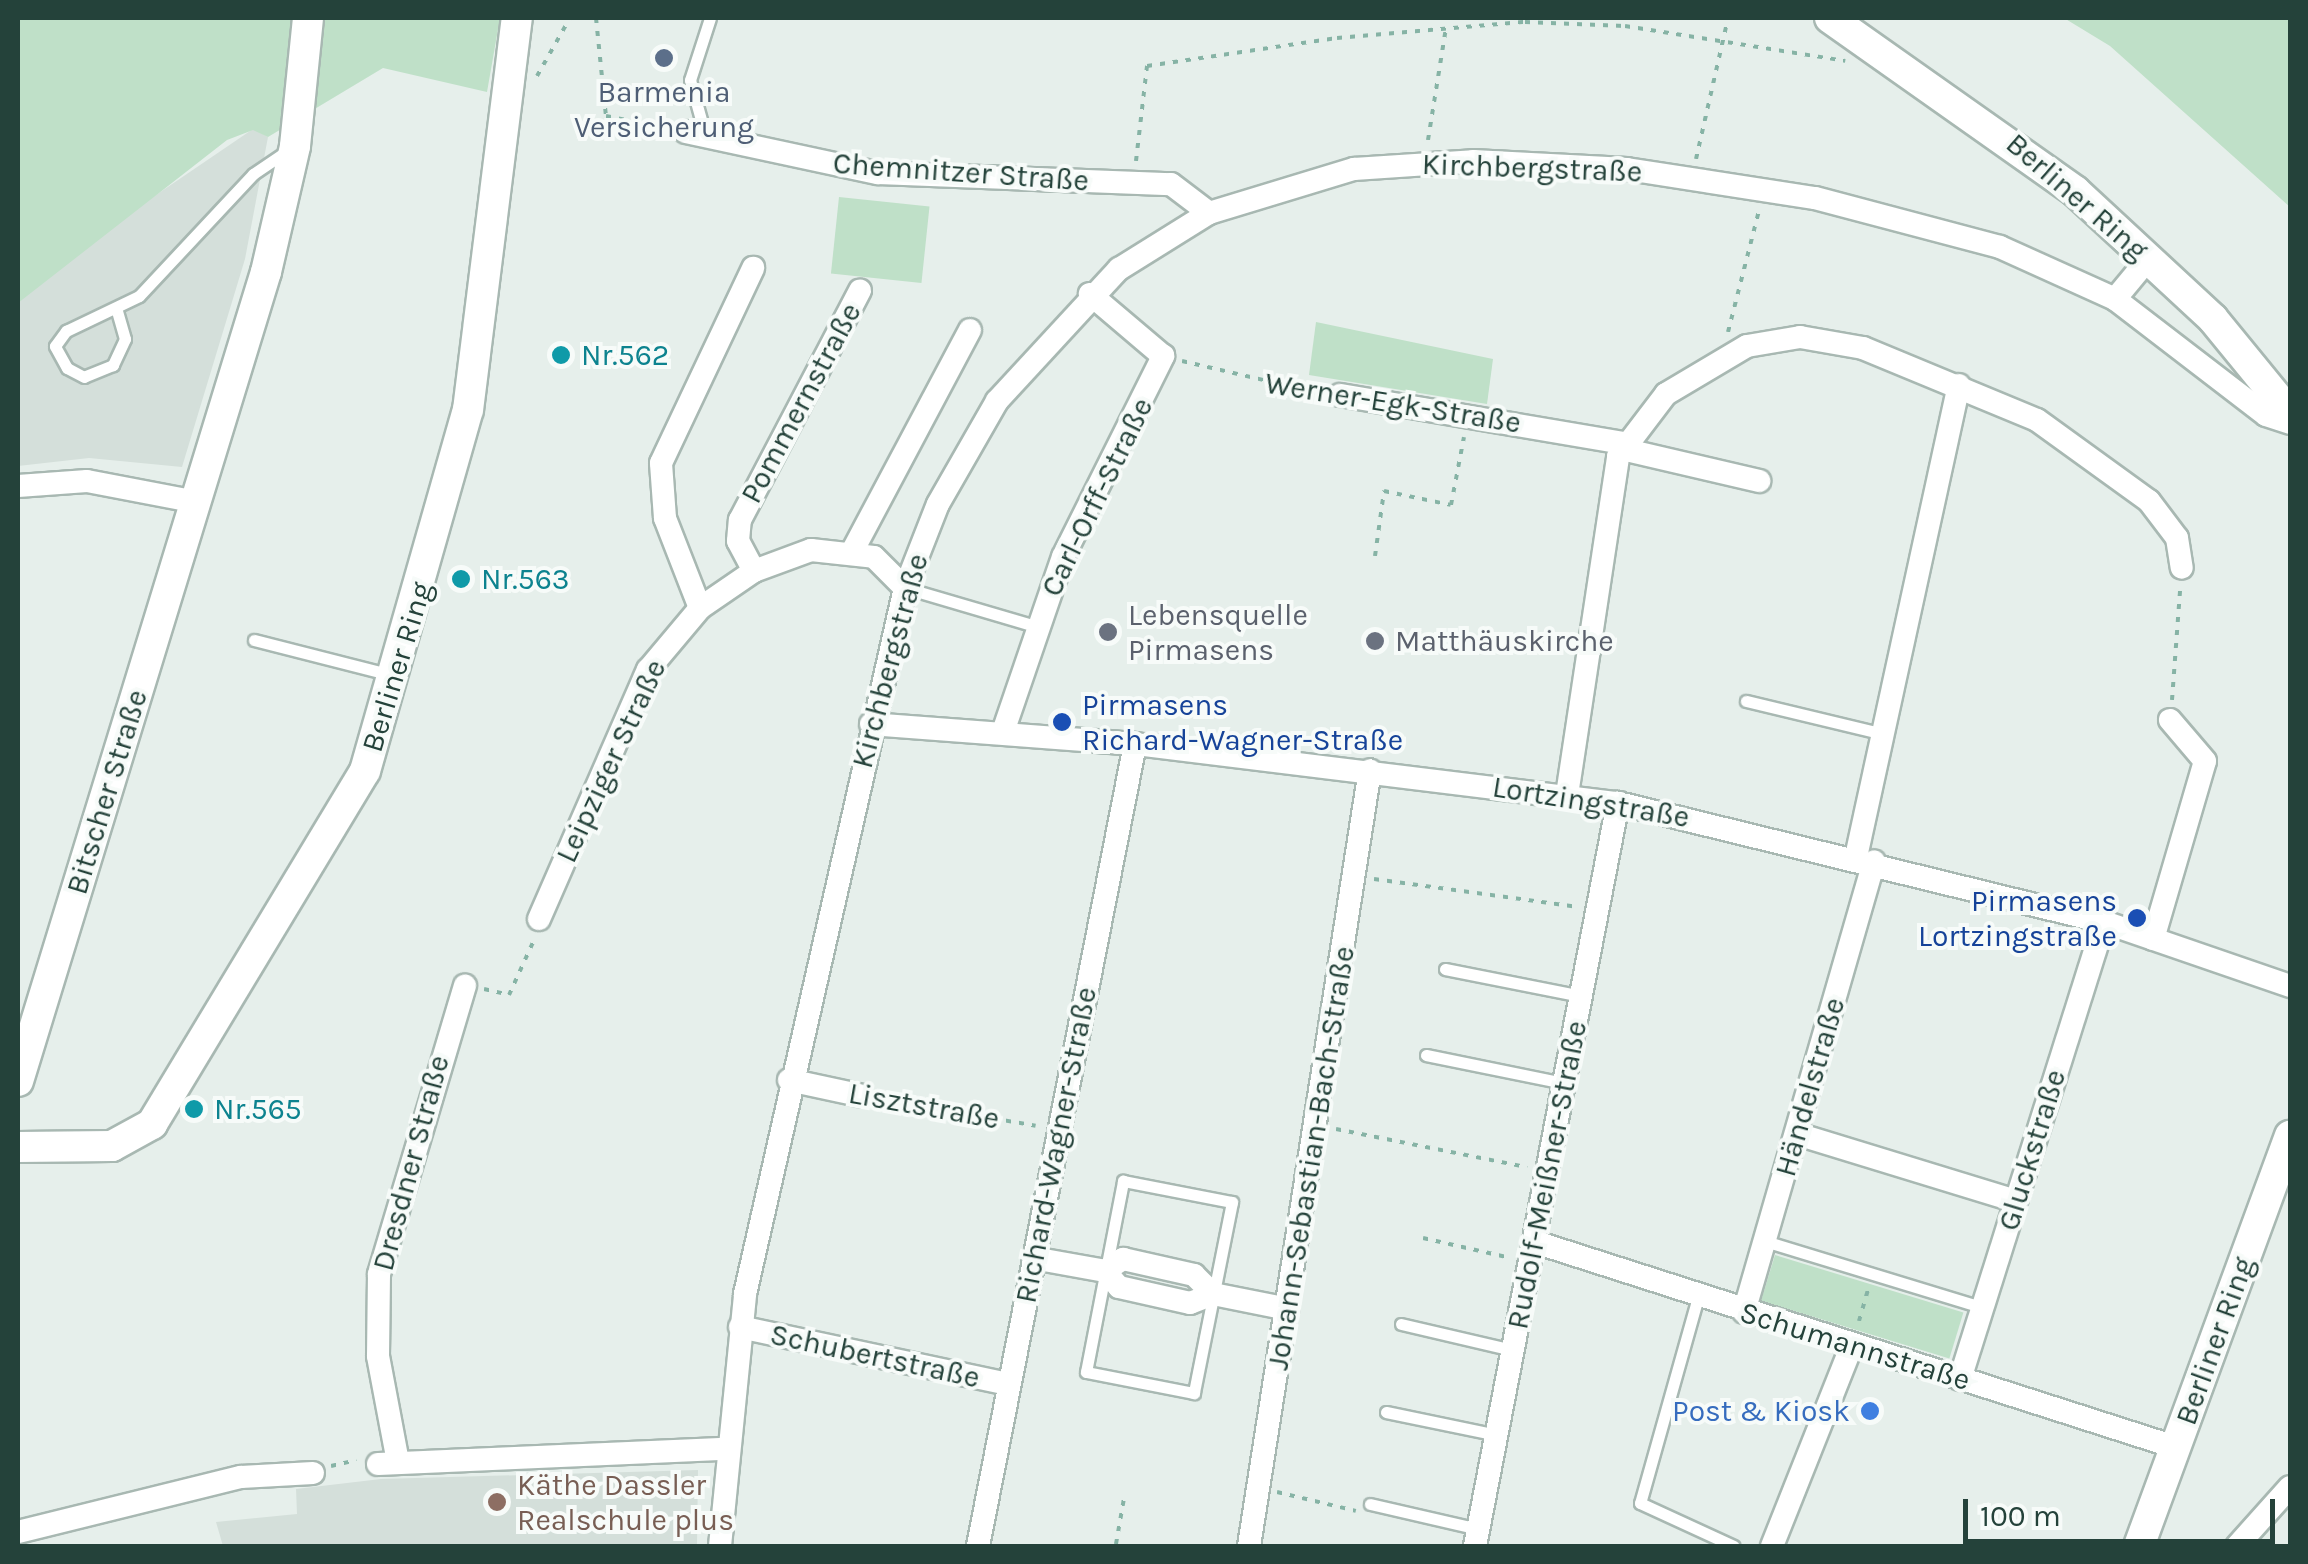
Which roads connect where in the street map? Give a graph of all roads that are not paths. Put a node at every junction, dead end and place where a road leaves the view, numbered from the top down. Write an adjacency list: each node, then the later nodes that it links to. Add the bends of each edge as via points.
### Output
1 (308, 18): 6 (street, Bitscher Straße)
2 (517, 18): 30 (street, Berliner Ring, via 468,410)
3 (710, 18): 5 (lane, via 690,80)
4 (1830, 18): 8 (street, Berliner Ring, via 2002,132)
5 (696, 133): 7 (street, Chemnitzer Straße, via 878,173 1134,182 1187,190)
6 (295, 146): 13 (lane, via 253,174 165,274); 22 (street, Bitscher Straße)
7 (1209, 213): 11 (street, Kirchbergstraße); 12 (street, Kirchbergstraße, via 1314,177 1424,163 1571,164 1764,190 2000,247)
8 (2149, 258): 12 (street); 17 (street, Berliner Ring, via 2243,350)
9 (754, 268): 27 (street, via 661,463 674,550)
10 (860, 290): 25 (street, Pommernstraße, via 740,520 738,540)
11 (1090, 294): 26 (street, Kirchbergstraße, via 997,401 938,504); 28 (street, Carl-Orff-Straße, via 1163,356)
12 (2116, 299): 18 (street, Kirchbergstraße, via 2266,415)
13 (117, 310): 13 (lane, via 66,331 55,346 67,368 84,377 113,365 125,339)
14 (970, 330): 23 (street)
15 (1959, 385): 19 (street, via 1828,340 1771,340 1722,356 1666,394); 24 (street, via 2036,420 2127,483 2166,519); 35 (street, Händelstraße)
16 (1340, 395): 19 (street, Werner-Egk-Straße, via 1469,413)
17 (2290, 413)
18 (2290, 423)
19 (1623, 446): 20 (street, Werner-Egk-Straße); 38 (street)
20 (1759, 481)
21 (18, 486): 22 (street, via 88,481)
22 (197, 502): 50 (street, Bitscher Straße)
23 (853, 550): 25 (street, Leipziger Straße, via 811,550); 26 (street)
24 (2182, 568)
25 (754, 571): 27 (street, Leipziger Straße)
26 (905, 588): 28 (lane); 33 (street, Kirchbergstraße)
27 (700, 608): 41 (street, Leipziger Straße, via 648,670)
28 (1036, 626): 34 (street, Carl-Orff-Straße)
29 (254, 640): 30 (lane)
30 (396, 676): 55 (street, Berliner Ring, via 336,830 164,1110 112,1146)
31 (1746, 701): 35 (lane)
32 (2170, 720): 43 (street, via 2205,761)
33 (870, 724): 34 (street, Lortzingstraße); 49 (street, Kirchbergstraße)
34 (1004, 732): 36 (street, Lortzingstraße)
35 (1883, 734): 40 (street, Händelstraße)
36 (1135, 744): 37 (street, Lortzingstraße); 59 (street, Richard-Wagner-Straße)
37 (1370, 770): 38 (street, Lortzingstraße); 63 (street, Johann-Sebastian-Bach-Straße)
38 (1568, 794): 39 (street, Lortzingstraße)
39 (1618, 803): 40 (street, Lortzingstraße); 47 (street, Rudolf-Meißner-Straße)
40 (1865, 859): 42 (street, Lortzingstraße); 53 (street, Händelstraße)
41 (540, 919)
42 (2104, 922): 43 (street, Lortzingstraße); 56 (street, Gluckstraße)
43 (2154, 938): 46 (street, Lortzingstraße)
44 (1444, 968): 47 (lane)
45 (465, 986): 75 (street, Dresdner Straße, via 379,1274 378,1462)
46 (2290, 986)
47 (1580, 996): 51 (street, Rudolf-Meißner-Straße)
48 (1426, 1056): 51 (lane)
49 (788, 1080): 52 (street, Lisztstraße); 67 (street, Kirchbergstraße)
50 (18, 1081)
51 (1564, 1084): 58 (street, Rudolf-Meißner-Straße)
52 (859, 1094)
53 (1796, 1134): 56 (street); 57 (street, Händelstraße)
54 (2290, 1136): 74 (street, Berliner Ring)
55 (18, 1147)
56 (2016, 1201): 64 (street, Gluckstraße)
57 (1766, 1241): 64 (lane); 65 (street, Händelstraße)
58 (1533, 1252): 62 (street, Schumannstraße); 69 (street, Rudolf-Meißner-Straße)
59 (1033, 1258): 60 (street); 71 (street, Richard-Wagner-Straße)
60 (1105, 1271): 61 (street, via 1119,1287 1190,1304); 61 (lane, via 1123,1180 1232,1202); 61 (lane, via 1086,1372 1194,1393)
61 (1213, 1294): 63 (street)
62 (1698, 1297): 65 (street, Schumannstraße); 84 (lane, via 1640,1503)
63 (1288, 1308): 83 (street, Johann-Sebastian-Bach-Straße)
64 (1984, 1308): 70 (street, Gluckstraße)
65 (1744, 1312): 68 (street, Schumannstraße)
66 (1401, 1324): 69 (lane)
67 (740, 1327): 71 (street, Schubertstraße); 75 (street, Kirchbergstraße)
68 (1852, 1345): 70 (street, Schumannstraße); 85 (street)
69 (1513, 1350): 73 (street, Rudolf-Meißner-Straße)
70 (1960, 1379): 74 (street, Schumannstraße)
71 (1009, 1384): 82 (street, Richard-Wagner-Straße)
72 (1386, 1412): 73 (lane)
73 (1497, 1434): 80 (street, Rudolf-Meißner-Straße)
74 (2176, 1447): 86 (street, Berliner Ring)
75 (726, 1449): 81 (street, Kirchbergstraße)
76 (312, 1473): 79 (street, via 241,1477)
77 (2290, 1487): 87 (street)
78 (1370, 1504): 80 (lane)
79 (18, 1532)
80 (1476, 1538)
81 (720, 1546)
82 (978, 1546)
83 (1248, 1546)
84 (1734, 1546)
85 (1772, 1546)
86 (2138, 1546)
87 (2237, 1546)

